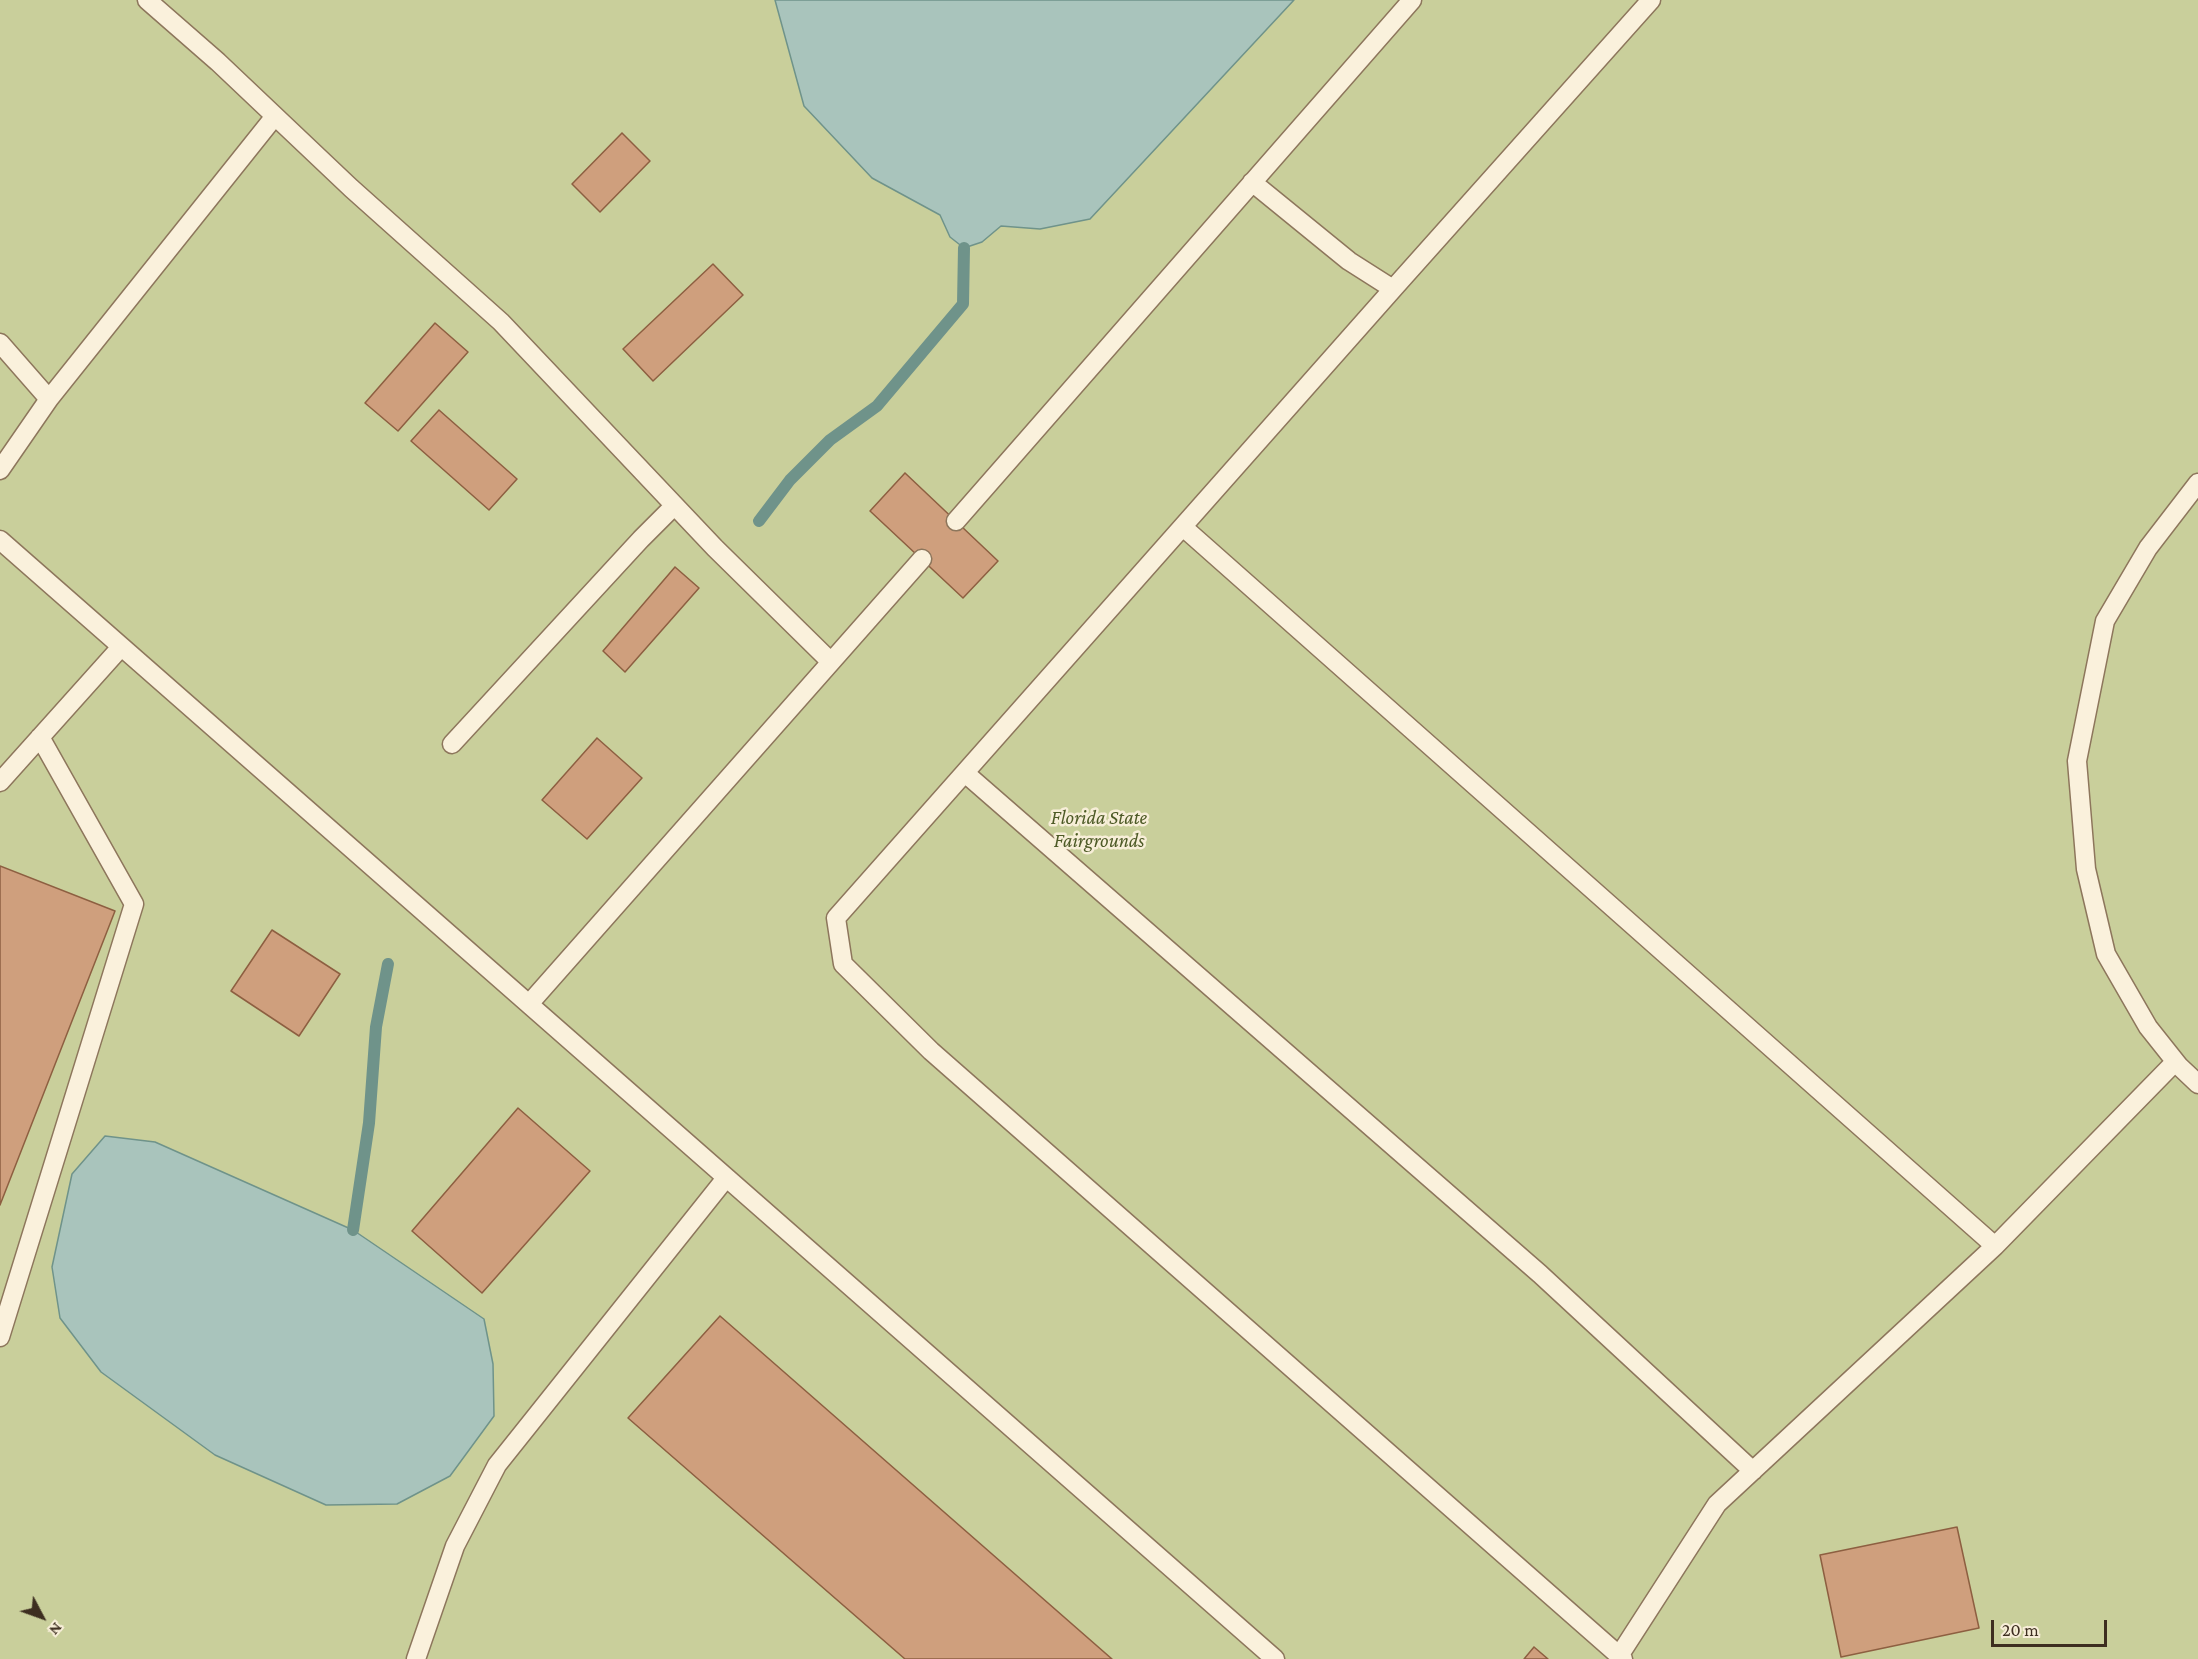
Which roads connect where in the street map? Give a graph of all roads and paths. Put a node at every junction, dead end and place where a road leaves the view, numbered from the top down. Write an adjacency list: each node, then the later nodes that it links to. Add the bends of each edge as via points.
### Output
1 (147, 0): 4 (lane)
2 (1412, 0): 5 (lane)
3 (1650, 0): 6 (lane)
4 (275, 116): 8 (lane); 11 (lane, via 501,322)
5 (1252, 182): 6 (lane, via 1349,261); 12 (lane)
6 (1393, 289): 13 (lane)
7 (0, 343): 8 (lane)
8 (49, 399): 9 (lane)
9 (0, 470)
10 (2198, 483): 23 (lane, via 2148,549 2105,621 2077,761 2086,869 2106,954 2148,1027)
11 (674, 506): 17 (lane); 19 (lane)
12 (956, 521)
13 (1183, 527): 20 (lane); 26 (lane)
14 (0, 540): 16 (lane)
15 (922, 559): 17 (lane)
16 (122, 646): 18 (lane); 22 (lane)
17 (831, 662): 22 (lane)
18 (40, 737): 21 (lane); 27 (lane, via 134,904)
19 (452, 744)
20 (965, 773): 28 (lane, via 1540,1274); 29 (lane, via 836,918 843,964 931,1051)
21 (0, 782)
22 (529, 1004): 25 (lane)
23 (2175, 1062): 24 (lane); 26 (lane)
24 (2198, 1084)
25 (726, 1178): 30 (lane, via 497,1465 455,1546); 31 (lane)
26 (1995, 1246): 28 (lane)
27 (0, 1337)
28 (1753, 1471): 29 (lane, via 1717,1504)
29 (1621, 1658)
30 (416, 1659)
31 (1275, 1659)

